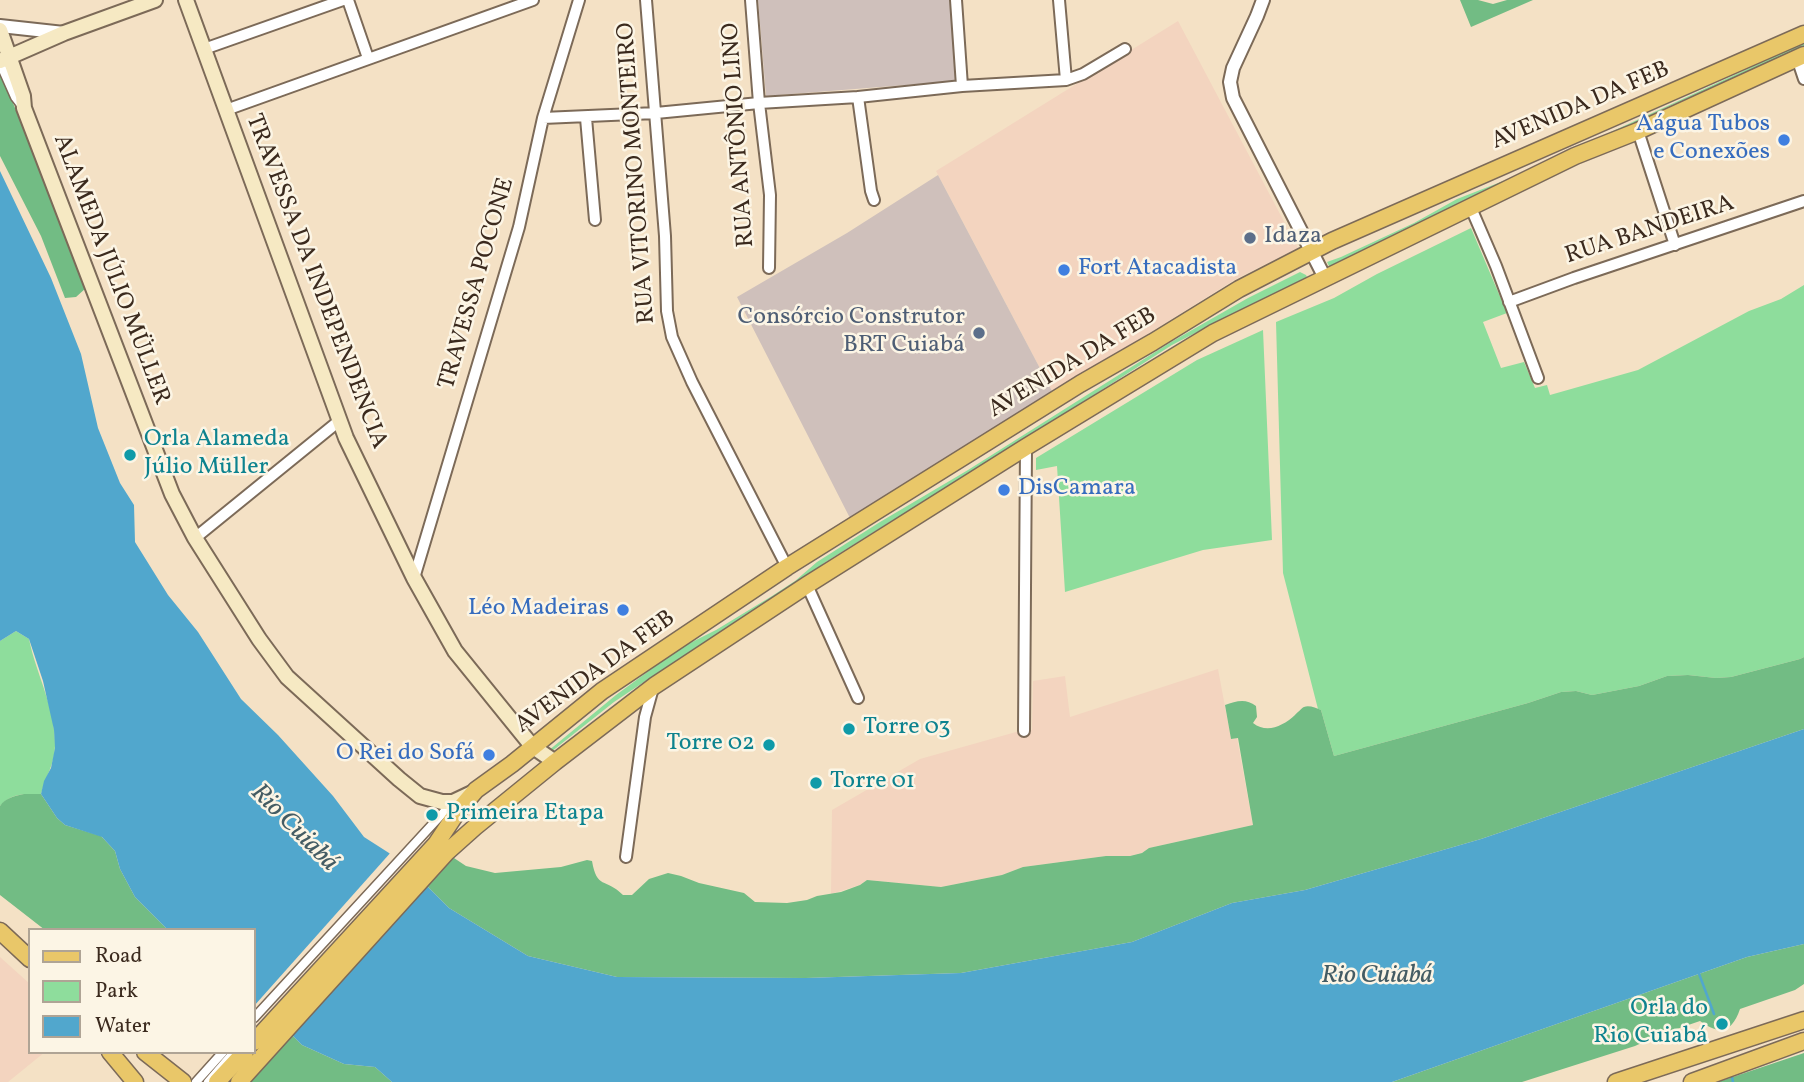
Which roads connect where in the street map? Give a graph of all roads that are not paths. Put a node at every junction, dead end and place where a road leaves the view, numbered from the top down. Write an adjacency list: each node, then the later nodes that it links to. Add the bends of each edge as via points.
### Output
1 (155, 0): 12 (main road)
2 (186, 0): 14 (main road, TRAVESSA DA INDEPENDENCIA)
3 (346, 0): 14 (street); 17 (street)
4 (533, 0): 17 (street)
5 (579, 0): 26 (street, TRAVESSA POCONE)
6 (646, 0): 25 (street, RUA VITORINO MONTEIRO)
7 (751, 0): 23 (street, RUA ANTÔNIO LINO)
8 (956, 0): 21 (street)
9 (1059, 0): 20 (street)
10 (1263, 0): 34 (street, via 1233,68 1233,98)
11 (0, 28): 12 (street); 18 (main road, ALAMEDA JÚLIO MÜLLER)
12 (64, 33): 18 (main road)
13 (1804, 34): 34 (main road, AVENIDA DA FEB)
14 (204, 49): 24 (main road, TRAVESSA DA INDEPENDENCIA)
15 (1125, 50): 20 (street)
16 (1800, 57): 19 (street); 28 (main road, AVENIDA DA FEB)
17 (368, 58): 24 (street)
18 (3, 60): 41 (main road, ALAMEDA JÚLIO MÜLLER, via 23,96 172,494)
19 (1804, 79)
20 (1066, 80): 21 (street)
21 (962, 86): 22 (street)
22 (858, 97): 23 (street); 29 (street)
23 (759, 103): 25 (street); 35 (street, RUA ANTÔNIO LINO, via 770,195)
24 (226, 110): 39 (main road, TRAVESSA DA INDEPENDENCIA)
25 (656, 113): 27 (street); 42 (street, RUA VITORINO MONTEIRO, via 672,337)
26 (543, 118): 27 (street); 43 (street, TRAVESSA POCONE, via 519,227)
27 (586, 118): 32 (street)
28 (1638, 131): 31 (main road, AVENIDA DA FEB); 33 (street)
29 (874, 200)
30 (1804, 201): 33 (street, RUA BANDEIRA)
31 (1471, 208): 36 (main road, AVENIDA DA FEB); 37 (street)
32 (595, 220)
33 (1675, 245): 37 (street, RUA BANDEIRA)
34 (1312, 251): 36 (street); 42 (main road, AVENIDA DA FEB, via 1080,384)
35 (769, 268)
36 (1325, 278): 40 (main road, AVENIDA DA FEB, via 1318,293 1180,354)
37 (1509, 302): 38 (street)
38 (1538, 378)
39 (339, 421): 41 (street); 43 (main road, TRAVESSA DA INDEPENDENCIA)
40 (1026, 447): 44 (main road, AVENIDA DA FEB); 49 (street)
41 (195, 538): 53 (main road, ALAMEDA JÚLIO MÜLLER, via 287,677 420,796)
42 (787, 567): 50 (main road, AVENIDA DA FEB, via 602,691)
43 (414, 578): 50 (main road, TRAVESSA DA INDEPENDENCIA, via 456,651)
44 (807, 585): 45 (main road, AVENIDA DA FEB); 46 (street)
45 (654, 686): 47 (main road, AVENIDA DA FEB); 48 (street)
46 (858, 698)
47 (627, 706): 48 (street); 51 (main road, AVENIDA DA FEB)
48 (646, 717): 55 (street)
49 (1024, 732)
50 (532, 746): 51 (main road, TRAVESSA DA INDEPENDENCIA); 52 (main road, AVENIDA DA FEB)
51 (555, 762): 54 (main road, AVENIDA DA FEB, via 475,827)
52 (476, 790): 53 (main road); 54 (main road, AVENIDA DA FEB)
53 (453, 802): 54 (street)
54 (434, 842): 58 (street); 60 (street); 61 (main road); 72 (main road)
55 (626, 858)
56 (0, 931): 57 (main road)
57 (28, 957)
58 (256, 1016)
59 (1804, 1020): 73 (main road)
60 (256, 1029)
61 (256, 1040)
62 (1804, 1041): 74 (main road)
63 (112, 1054): 69 (main road)
64 (148, 1054): 70 (main road)
65 (222, 1054): 68 (street)
66 (232, 1054): 68 (street)
67 (242, 1054): 68 (main road)
68 (210, 1078): 71 (street)
69 (135, 1082)
70 (183, 1082)
71 (196, 1082)
72 (239, 1082)
73 (1616, 1082)
74 (1692, 1082)

